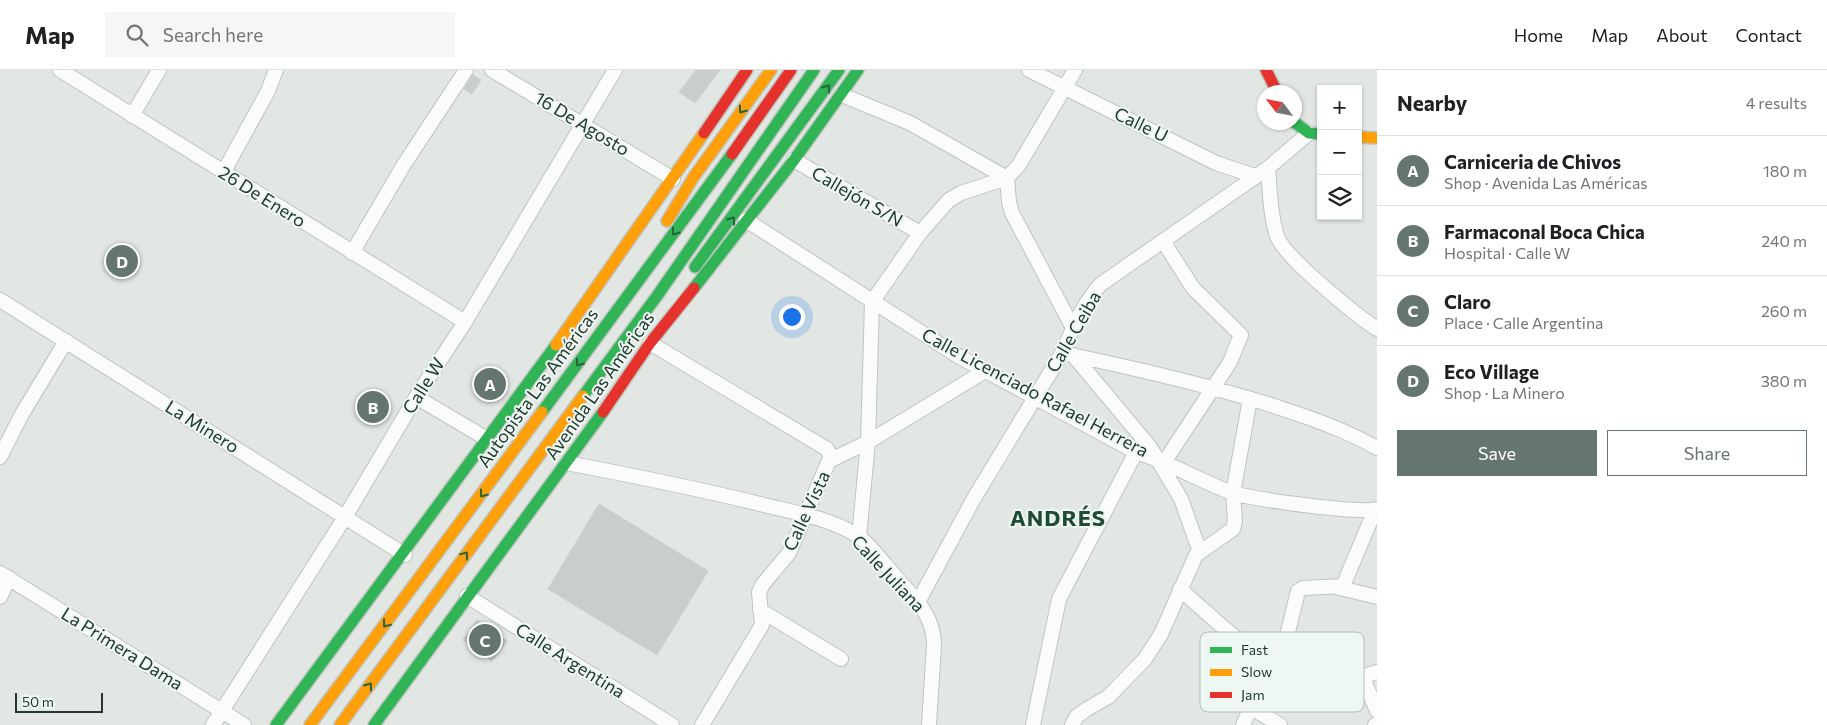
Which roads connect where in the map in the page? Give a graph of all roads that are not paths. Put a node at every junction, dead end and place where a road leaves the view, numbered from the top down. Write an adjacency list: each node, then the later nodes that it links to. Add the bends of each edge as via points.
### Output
1 (60, 70): 19 (street, 26 De Enero)
2 (159, 70): 19 (street)
3 (276, 70): 27 (street)
4 (466, 70): 34 (street, via 403,166)
5 (493, 70): 20 (street, 16 De Agosto)
6 (615, 70): 20 (street, Calle W)
7 (747, 70): 30 (main road)
8 (771, 70): 35 (main road, one-way to 35, via 693,178 660,232)
9 (791, 70): 35 (main road, Autopista Las Américas, one-way to 35)
10 (814, 70): 45 (main road)
11 (839, 70): 45 (main road, one-way to 11, via 715,242)
12 (858, 70): 18 (main road, Avenida Las Américas)
13 (1028, 70): 17 (street, Calle U)
14 (1075, 70): 17 (street)
15 (1266, 70): 16 (main road)
16 (1274, 85)
17 (1064, 87): 28 (street, Calle U, via 1216,163); 29 (street, via 1019,165)
18 (842, 95): 25 (main road, Avenida Las Américas); 29 (street, via 910,123)
19 (132, 116): 27 (street, 26 De Enero)
20 (582, 123): 30 (street, 16 De Agosto); 38 (street, Calle W)
21 (1302, 126): 22 (main road)
22 (1315, 133): 26 (street, Calle Ceiba)
23 (1362, 137): 24 (main road)
24 (1377, 138)
25 (794, 160): 31 (main road, Avenida Las Américas); 32 (street, Callejón S/N)
26 (1268, 168): 28 (street, Calle Ceiba); 40 (street, via 1277,239 1286,252)
27 (223, 173): 34 (street, 26 De Enero)
28 (1255, 176): 33 (street, Calle Ceiba)
29 (1007, 178): 32 (street, via 948,200); 39 (street, via 1012,213)
30 (673, 179): 50 (main road)
31 (746, 220): 37 (street, Calle Licenciado Rafael Herrera); 42 (main road, Avenida Las Américas)
32 (920, 233): 37 (street)
33 (1162, 241): 39 (street, Calle Ceiba, via 1101,284); 46 (street, via 1193,288 1241,335 1230,362)
34 (352, 253): 38 (street, 26 De Enero)
35 (643, 276): 86 (main road, Autopista Las Américas, one-way to 86)
36 (0, 300): 41 (street, La Minero)
37 (872, 302): 44 (street, Calle Licenciado Rafael Herrera); 51 (street)
38 (465, 322): 47 (street, Calle W)
39 (1073, 328): 43 (street, Calle Ceiba)
40 (1377, 330)
41 (66, 341): 54 (street); 61 (street, La Minero)
42 (650, 344): 56 (street, Calle Vista, via 827,449); 57 (main road, Avenida Las Américas)
43 (1068, 354): 46 (street); 48 (street, Calle Ceiba); 55 (street)
44 (985, 371): 48 (street, Calle Licenciado Rafael Herrera); 51 (street)
45 (598, 377): 87 (main road, one-way to 45)
46 (1214, 387): 49 (street); 55 (street)
47 (416, 397): 50 (street); 61 (street, Calle W)
48 (1036, 398): 53 (street, Calle Licenciado Rafael Herrera); 71 (street, Calle Ceiba, via 973,500)
49 (1250, 399): 52 (street, via 1351,433); 58 (street)
50 (486, 439): 64 (main road)
51 (868, 442): 56 (street); 62 (street)
52 (1377, 448)
53 (1136, 452): 55 (street, Calle Licenciado Rafael Herrera); 92 (street, via 1059,599)
54 (0, 457)
55 (1160, 459): 58 (street, Calle Licenciado Rafael Herrera); 63 (street, via 1180,499)
56 (831, 460): 60 (street, Calle Vista)
57 (567, 463): 60 (street, Calle Juliana, via 697,488); 68 (main road, Avenida Las Américas)
58 (1233, 493): 59 (street, Calle Licenciado Rafael Herrera, via 1338,509); 63 (street, via 1233,529)
59 (1376, 510): 66 (street, via 1346,581)
60 (806, 515): 62 (street, Calle Juliana); 72 (street, Calle Vista, via 789,553 759,592)
61 (345, 517): 64 (street, La Minero); 79 (street, Calle W)
62 (859, 537): 71 (street, Calle Juliana)
63 (1200, 552): 67 (street)
64 (405, 555): 85 (main road)
65 (4, 576): 69 (street); 79 (street, La Primera Dama)
66 (1340, 588): 70 (street); 74 (street, via 1303,588 1298,591)
67 (1180, 589): 73 (street); 93 (street, via 1161,634 1145,659 1108,697 1087,708)
68 (468, 596): 88 (main road, Avenida Las Américas); 89 (street, Calle Argentina)
69 (0, 597)
70 (1377, 597)
71 (918, 602): 91 (street, Calle Juliana, via 934,633)
72 (760, 610): 75 (street); 90 (street, Calle Vista, via 762,625)
73 (1230, 632)
74 (1288, 632)
75 (841, 659)
76 (1377, 672): 77 (street)
77 (1364, 675)
78 (1364, 681): 80 (street)
79 (222, 710): 83 (street, Calle W); 84 (street, La Primera Dama)
80 (1377, 711)
81 (1248, 712): 94 (street)
82 (1258, 712): 95 (street)
83 (213, 725)
84 (244, 725)
85 (276, 725)
86 (310, 725)
87 (340, 725)
88 (374, 725)
89 (672, 725)
90 (702, 725)
91 (929, 725)
92 (1033, 725)
93 (1072, 725)
94 (1243, 725)
95 (1280, 725)

